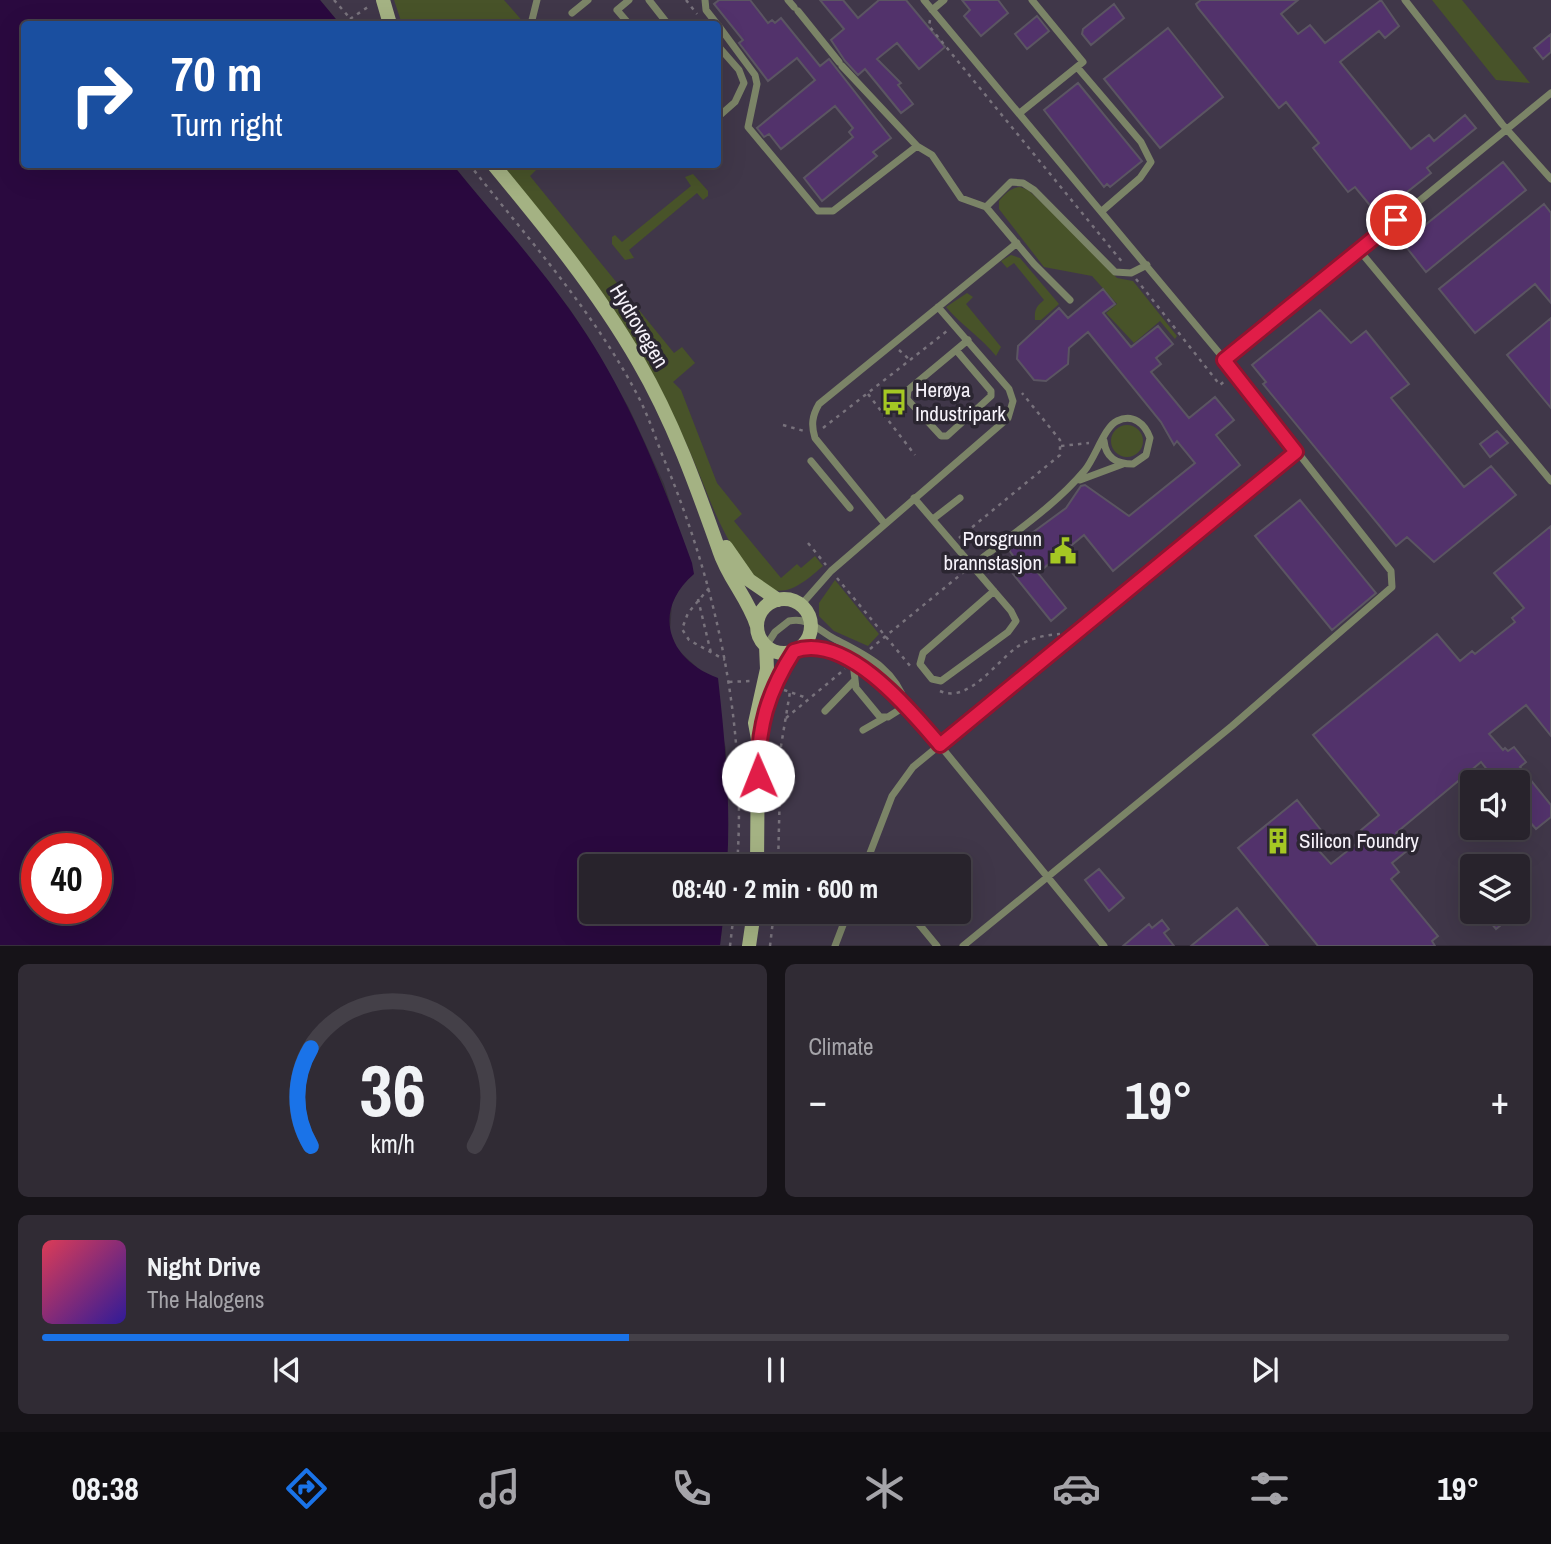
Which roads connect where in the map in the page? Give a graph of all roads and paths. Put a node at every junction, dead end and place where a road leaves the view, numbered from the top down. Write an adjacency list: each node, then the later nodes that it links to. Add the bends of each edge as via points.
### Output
1 (334, 0): 15 (path)
2 (537, 0): 17 (lane)
3 (588, 0): 14 (lane)
4 (629, 0): 18 (lane, via 617,10)
5 (649, 0): 19 (lane)
6 (705, 0): 20 (lane)
7 (788, 0): 28 (lane)
8 (925, 0): 13 (lane)
9 (944, 0): 13 (lane)
10 (1032, 0): 23 (lane, via 1083,62)
11 (1405, 0): 27 (lane)
12 (377, 2): 15 (path); 16 (street)
13 (932, 10): 25 (lane); 37 (path, via 929,26)
14 (572, 13)
15 (350, 19)
16 (388, 21)
17 (532, 21)
18 (626, 21)
19 (665, 21)
20 (714, 21)
21 (721, 30): 28 (lane, via 755,75 748,127 818,211 834,211)
22 (721, 49): 26 (lane, via 744,83 735,102)
23 (1077, 67): 25 (lane); 33 (lane, via 1150,156 1145,172)
24 (1551, 93): 27 (lane)
25 (1021, 112): 33 (lane)
26 (721, 114)
27 (1507, 129): 31 (lane); 35 (lane)
28 (917, 146): 32 (lane, via 932,155 961,198)
29 (472, 168): 65 (path, via 579,304 640,400 689,522)
30 (496, 168): 63 (street, Hydrovegen, via 627,342 672,428)
31 (1551, 179)
32 (986, 207): 34 (lane); 37 (lane, via 1011,182 1023,183 1115,272)
33 (1102, 211): 36 (lane)
34 (1017, 243): 38 (lane); 39 (lane)
35 (1359, 250): 45 (lane); 56 (lane)
36 (1147, 265): 37 (lane); 45 (lane)
37 (1131, 273): 46 (path, via 1220,385)
38 (1070, 300)
39 (938, 307): 40 (lane); 42 (lane)
40 (955, 324): 41 (lane); 44 (path)
41 (968, 340): 43 (lane); 58 (lane, via 1009,388 1013,410)
42 (892, 344): 44 (path); 49 (lane, via 819,404)
43 (956, 350): 43 (lane, via 907,394 941,436 947,436 991,396)
44 (909, 360): 47 (path)
45 (1224, 360): 46 (lane)
46 (1235, 373): 52 (lane)
47 (868, 394): 49 (path); 53 (path)
48 (783, 425): 49 (path)
49 (813, 431): 62 (lane)
50 (1104, 441): 51 (path); 55 (lane, via 1110,457); 55 (lane, via 1111,425 1126,418 1147,429 1146,455 1133,464); 57 (lane)
51 (1061, 446)
52 (1296, 452): 87 (lane); 92 (lane, via 1391,571 1392,587 1232,726)
53 (915, 455)
54 (811, 461): 60 (lane)
55 (1123, 464): 57 (lane)
56 (1551, 481)
57 (1073, 484): 64 (lane)
58 (914, 498): 61 (lane); 62 (lane)
59 (960, 498): 61 (lane)
60 (850, 508)
61 (933, 519): 64 (lane)
62 (885, 524): 69 (lane, via 831,571)
63 (714, 531): 68 (street, Hydrovegen, via 749,580); 71 (street, Hydrovegen, via 724,562 749,602)
64 (973, 565): 66 (lane); 73 (path)
65 (709, 588): 67 (path); 76 (path)
66 (994, 591): 66 (lane, via 1011,611 1014,625 941,681 932,679 921,668 920,657)
67 (698, 599): 75 (path); 75 (path, via 682,629 688,640)
68 (778, 600): 69 (street); 71 (street, via 763,609)
69 (801, 605): 70 (street)
70 (811, 622): 72 (lane, via 789,621); 74 (street, via 810,633); 81 (lane, via 883,666 900,686)
71 (757, 626): 72 (street, Hydrovegen)
72 (766, 646): 74 (street, via 780,653); 86 (street, via 767,669 755,723)
73 (870, 649)
74 (797, 650): 77 (lane, via 824,651); 86 (street, via 774,686)
75 (710, 653): 76 (path)
76 (725, 660): 88 (path, via 738,758)
77 (853, 663): 79 (lane); 81 (lane)
78 (845, 669): 84 (path, via 790,713)
79 (855, 681): 82 (lane); 83 (lane, via 867,704)
80 (790, 692): 84 (path)
81 (907, 705): 83 (lane); 87 (lane)
82 (825, 711)
83 (884, 718): 85 (lane)
84 (783, 725): 90 (path)
85 (863, 730)
86 (758, 739): 89 (street)
87 (940, 745): 91 (lane, via 897,786); 92 (lane)
88 (737, 854)
89 (757, 854)
90 (778, 854)
91 (870, 854)
92 (1048, 875): 103 (lane); 104 (lane)
93 (733, 924): 98 (path)
94 (752, 924): 99 (street)
95 (773, 924): 100 (path)
96 (843, 924): 101 (lane)
97 (919, 924): 102 (lane)
98 (730, 946)
99 (749, 946)
100 (771, 946)
101 (835, 946)
102 (937, 946)
103 (963, 946)
104 (1104, 946)

